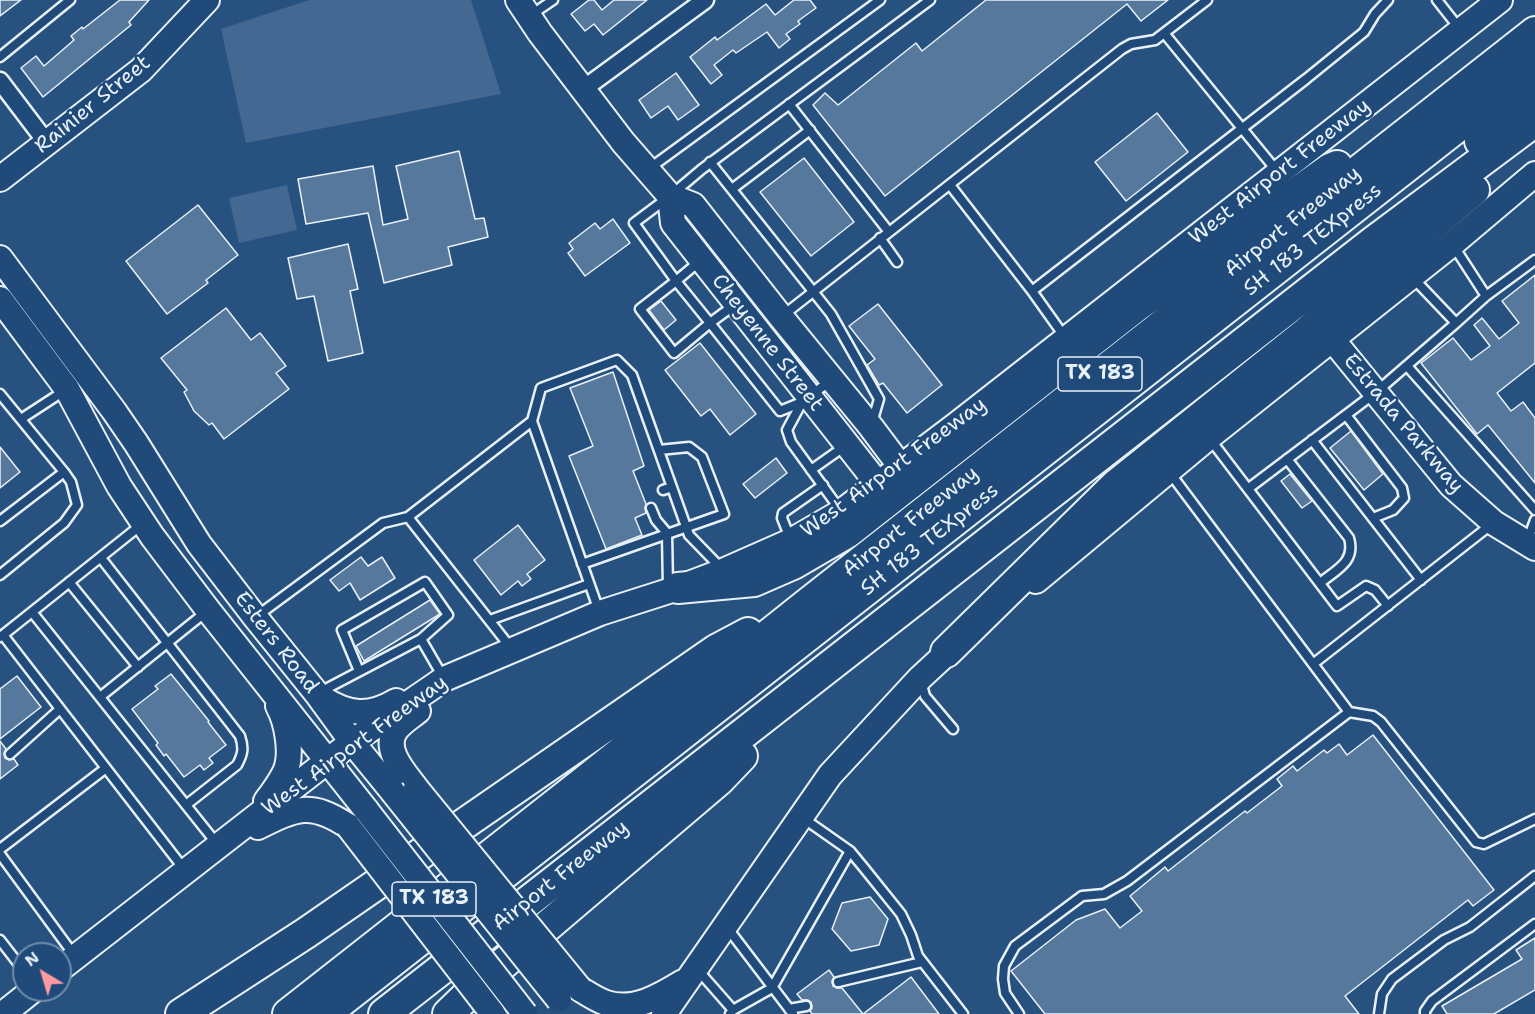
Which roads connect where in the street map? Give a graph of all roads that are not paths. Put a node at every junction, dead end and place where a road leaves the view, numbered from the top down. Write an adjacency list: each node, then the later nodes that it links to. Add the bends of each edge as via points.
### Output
1 (70, 0): 15 (lane)
2 (207, 0): 26 (main road, Rainier Street, via 141,70)
3 (553, 0): 11 (lane)
4 (705, 0): 19 (street)
5 (880, 0): 29 (lane)
6 (930, 0): 21 (lane)
7 (1207, 0): 14 (lane)
8 (1388, 0): 23 (lane, via 1364,32)
9 (1437, 0): 12 (lane)
10 (1500, 0): 12 (main road, West Airport Freeway)
11 (523, 8): 19 (main road, Cheyenne Street)
12 (1461, 30): 30 (main road, West Airport Freeway)
13 (1535, 32): 27 (highway, Airport Freeway / TX 183)
14 (1164, 33): 23 (lane); 33 (lane, via 1155,40 1122,49)
15 (0, 57)
16 (1535, 66): 159 (highway, SH 183 TEXpress)
17 (0, 81): 26 (street)
18 (1535, 84): 160 (highway, SH 183 TEXpress)
19 (582, 90): 29 (main road, Cheyenne Street)
20 (1535, 90): 38 (highway)
21 (789, 104): 24 (lane); 28 (lane)
22 (1535, 121): 38 (highway, Airport Freeway / TX 183)
23 (1242, 127): 30 (lane); 47 (lane)
24 (810, 130): 34 (lane); 36 (lane)
25 (1535, 136): 113 (highway, via 1306,333 1116,485)
26 (47, 143): 31 (main road, Rainier Street)
27 (1393, 144): 101 (highway, via 1330,169 1167,284 848,532 793,564 754,580); 102 (highway, Airport Freeway / TX 183)
28 (710, 162): 34 (lane); 35 (lane)
29 (647, 171): 35 (main road, Cheyenne Street)
30 (1279, 173): 54 (main road, West Airport Freeway)
31 (0, 179)
32 (1531, 180): 39 (main road)
33 (950, 185): 36 (lane); 47 (lane)
34 (732, 189): 46 (lane)
35 (670, 196): 41 (main road, Cheyenne Street, via 672,223); 45 (lane, via 634,224); 53 (main road, Cheyenne Street, via 693,205)
36 (889, 232): 37 (lane)
37 (880, 238): 43 (lane); 46 (lane)
38 (1373, 242): 117 (highway, Airport Freeway / TX 183)
39 (1452, 244): 44 (main road); 48 (lane)
40 (0, 258): 107 (main road, Esters Road, via 120,419 199,544)
41 (702, 260): 45 (lane); 50 (main road, Cheyenne Street)
42 (1535, 260): 48 (lane)
43 (897, 262)
44 (1411, 276): 52 (lane); 55 (main road)
45 (676, 281): 51 (lane); 51 (lane, via 640,309 674,353)
46 (813, 291): 53 (lane); 65 (lane, via 831,314 879,399)
47 (1032, 291): 54 (lane)
48 (1486, 296): 52 (lane)
49 (0, 299): 58 (main road, Esters Road)
50 (736, 303): 51 (lane); 53 (main road, Cheyenne Street)
51 (710, 323): 61 (lane, via 780,411)
52 (1456, 323): 56 (lane)
53 (771, 326): 57 (main road, Cheyenne Street); 61 (main road, Cheyenne Street)
54 (1066, 339): 71 (main road, West Airport Freeway)
55 (1332, 339): 59 (main road, Estrada Parkway); 66 (main road)
56 (1407, 366): 59 (lane); 81 (lane)
57 (832, 378): 61 (lane); 65 (main road, Cheyenne Street)
58 (67, 389): 63 (lane); 88 (main road, Esters Road)
59 (1375, 393): 62 (lane); 87 (main road, Estrada Parkway, via 1451,485)
60 (0, 394): 63 (lane)
61 (806, 399): 68 (main road, Cheyenne Street); 72 (lane, via 787,430)
62 (1346, 415): 67 (lane); 84 (lane, via 1402,488 1404,498 1393,510)
63 (21, 419): 74 (lane)
64 (532, 421): 69 (lane, via 541,388 618,360 632,375); 83 (lane); 94 (lane)
65 (871, 427): 71 (main road, Cheyenne Street)
66 (1209, 436): 73 (main road); 78 (lane)
67 (1312, 440): 70 (lane); 84 (lane)
68 (847, 445): 72 (lane); 75 (main road, Cheyenne Street)
69 (659, 450): 77 (lane); 89 (lane, via 689,447 702,456 724,514)
70 (1287, 459): 78 (lane); 99 (lane, via 1349,538 1352,549 1348,560)
71 (901, 467): 75 (main road, West Airport Freeway)
72 (811, 470): 76 (lane)
73 (1168, 470): 113 (main road); 114 (lane)
74 (64, 472): 86 (lane); 96 (lane, via 77,505 64,523)
75 (878, 484): 82 (main road, West Airport Freeway)
76 (823, 485): 82 (lane); 91 (lane, via 783,513)
77 (672, 487): 79 (lane); 89 (lane)
78 (1249, 488): 99 (lane)
79 (663, 490)
80 (651, 508): 90 (lane)
81 (1535, 510)
82 (841, 512): 91 (main road, West Airport Freeway)
83 (408, 516): 107 (lane, via 383,523); 108 (lane)
84 (1373, 518): 97 (lane)
85 (1535, 520): 92 (lane)
86 (0, 521)
87 (1494, 523): 92 (main road, Estrada Parkway); 97 (lane)
88 (144, 524): 93 (lane); 104 (main road, Esters Road)
89 (686, 526): 90 (lane); 95 (lane, via 689,535)
90 (667, 533): 94 (lane); 101 (lane)
91 (791, 541): 95 (main road, West Airport Freeway)
92 (1531, 546)
93 (101, 558): 98 (lane); 111 (lane)
94 (582, 564): 100 (lane)
95 (723, 571): 101 (main road, West Airport Freeway)
96 (0, 575)
97 (1421, 580): 103 (lane)
98 (69, 582): 105 (lane); 115 (lane)
99 (1320, 583): 103 (lane, via 1337,606 1366,586 1375,590)
100 (589, 584): 106 (lane); 108 (lane)
101 (673, 590): 106 (main road, West Airport Freeway)
102 (807, 604): 157 (highway, via 716,650 306,933); 158 (highway, Airport Freeway / TX 183)
103 (1388, 606): 114 (lane)
104 (208, 610): 111 (lane); 120 (main road, Esters Road)
105 (32, 612): 109 (lane); 122 (lane)
106 (600, 613): 112 (main road, West Airport Freeway)
107 (255, 618): 121 (main road, Esters Road)
108 (490, 620): 112 (lane)
109 (2, 636): 123 (lane)
110 (420, 639): 116 (lane); 116 (lane, via 448,615 425,582 342,630); 119 (lane)
111 (166, 644): 115 (lane); 130 (lane, via 240,736 243,747 237,765)
112 (512, 649): 119 (main road, West Airport Freeway)
113 (946, 652): 118 (main road)
114 (1313, 664): 124 (lane)
115 (138, 667): 122 (lane)
116 (359, 671): 121 (lane)
117 (826, 671): 161 (highway, Airport Freeway / TX 183); 162 (highway, via 719,780)
118 (920, 678): 125 (lane, via 925,696); 131 (main road, via 830,775)
119 (444, 679): 121 (main road, via 423,684 368,712 345,710); 126 (main road, West Airport Freeway); 147 (main road, bridge, via 395,731 392,748 400,768 580,989 607,1004 628,1005 653,1000)
120 (264, 680): 128 (main road, Esters Road); 132 (main road, via 283,715 288,750 286,770)
121 (317, 694): 126 (main road, Esters Road)
122 (100, 697): 130 (lane)
123 (60, 709): 127 (lane); 129 (lane)
124 (1349, 712): 133 (lane, via 1373,716 1381,722 1476,842 1484,844); 166 (lane, via 1127,881 1104,894 1082,896 1015,946 1004,966 1003,979 1005,993)
125 (953, 729)
126 (352, 742): 128 (main road, West Airport Freeway); 152 (main road, Esters Road, bridge)
127 (10, 754)
128 (328, 761): 132 (main road, West Airport Freeway); 164 (main road, Esters Road, bridge)
129 (106, 768): 135 (lane); 138 (lane)
130 (186, 805): 134 (lane)
131 (801, 817): 136 (lane); 141 (main road)
132 (253, 819): 134 (main road, West Airport Freeway)
133 (1535, 819)
134 (219, 847): 138 (main road, West Airport Freeway); 163 (main road, bridge, via 304,808 329,813 348,826)
135 (0, 849)
136 (850, 851): 146 (lane, via 902,914); 149 (lane)
137 (0, 854): 143 (lane)
138 (186, 872): 145 (main road, West Airport Freeway)
139 (1535, 876): 167 (lane, via 1470,927 1444,940 1392,979 1382,994)
140 (1535, 924): 168 (lane, via 1432,1001)
141 (726, 926): 147 (main road); 149 (lane)
142 (0, 940): 144 (lane)
143 (55, 942)
144 (12, 956)
145 (72, 960)
146 (922, 962): 148 (lane); 165 (lane)
147 (694, 973): 154 (lane); 155 (main road)
148 (838, 982)
149 (772, 988): 153 (lane); 154 (lane)
150 (18, 1002): 156 (main road)
151 (806, 1006): 153 (lane)
152 (564, 1007)
153 (791, 1011)
154 (732, 1012)
155 (666, 1013)
156 (3, 1014)
157 (181, 1014)
158 (288, 1014)
159 (325, 1014)
160 (346, 1014)
161 (384, 1014)
162 (447, 1014)
163 (493, 1014)
164 (525, 1014)
165 (963, 1014)
166 (1019, 1014)
167 (1379, 1014)
168 (1425, 1014)

